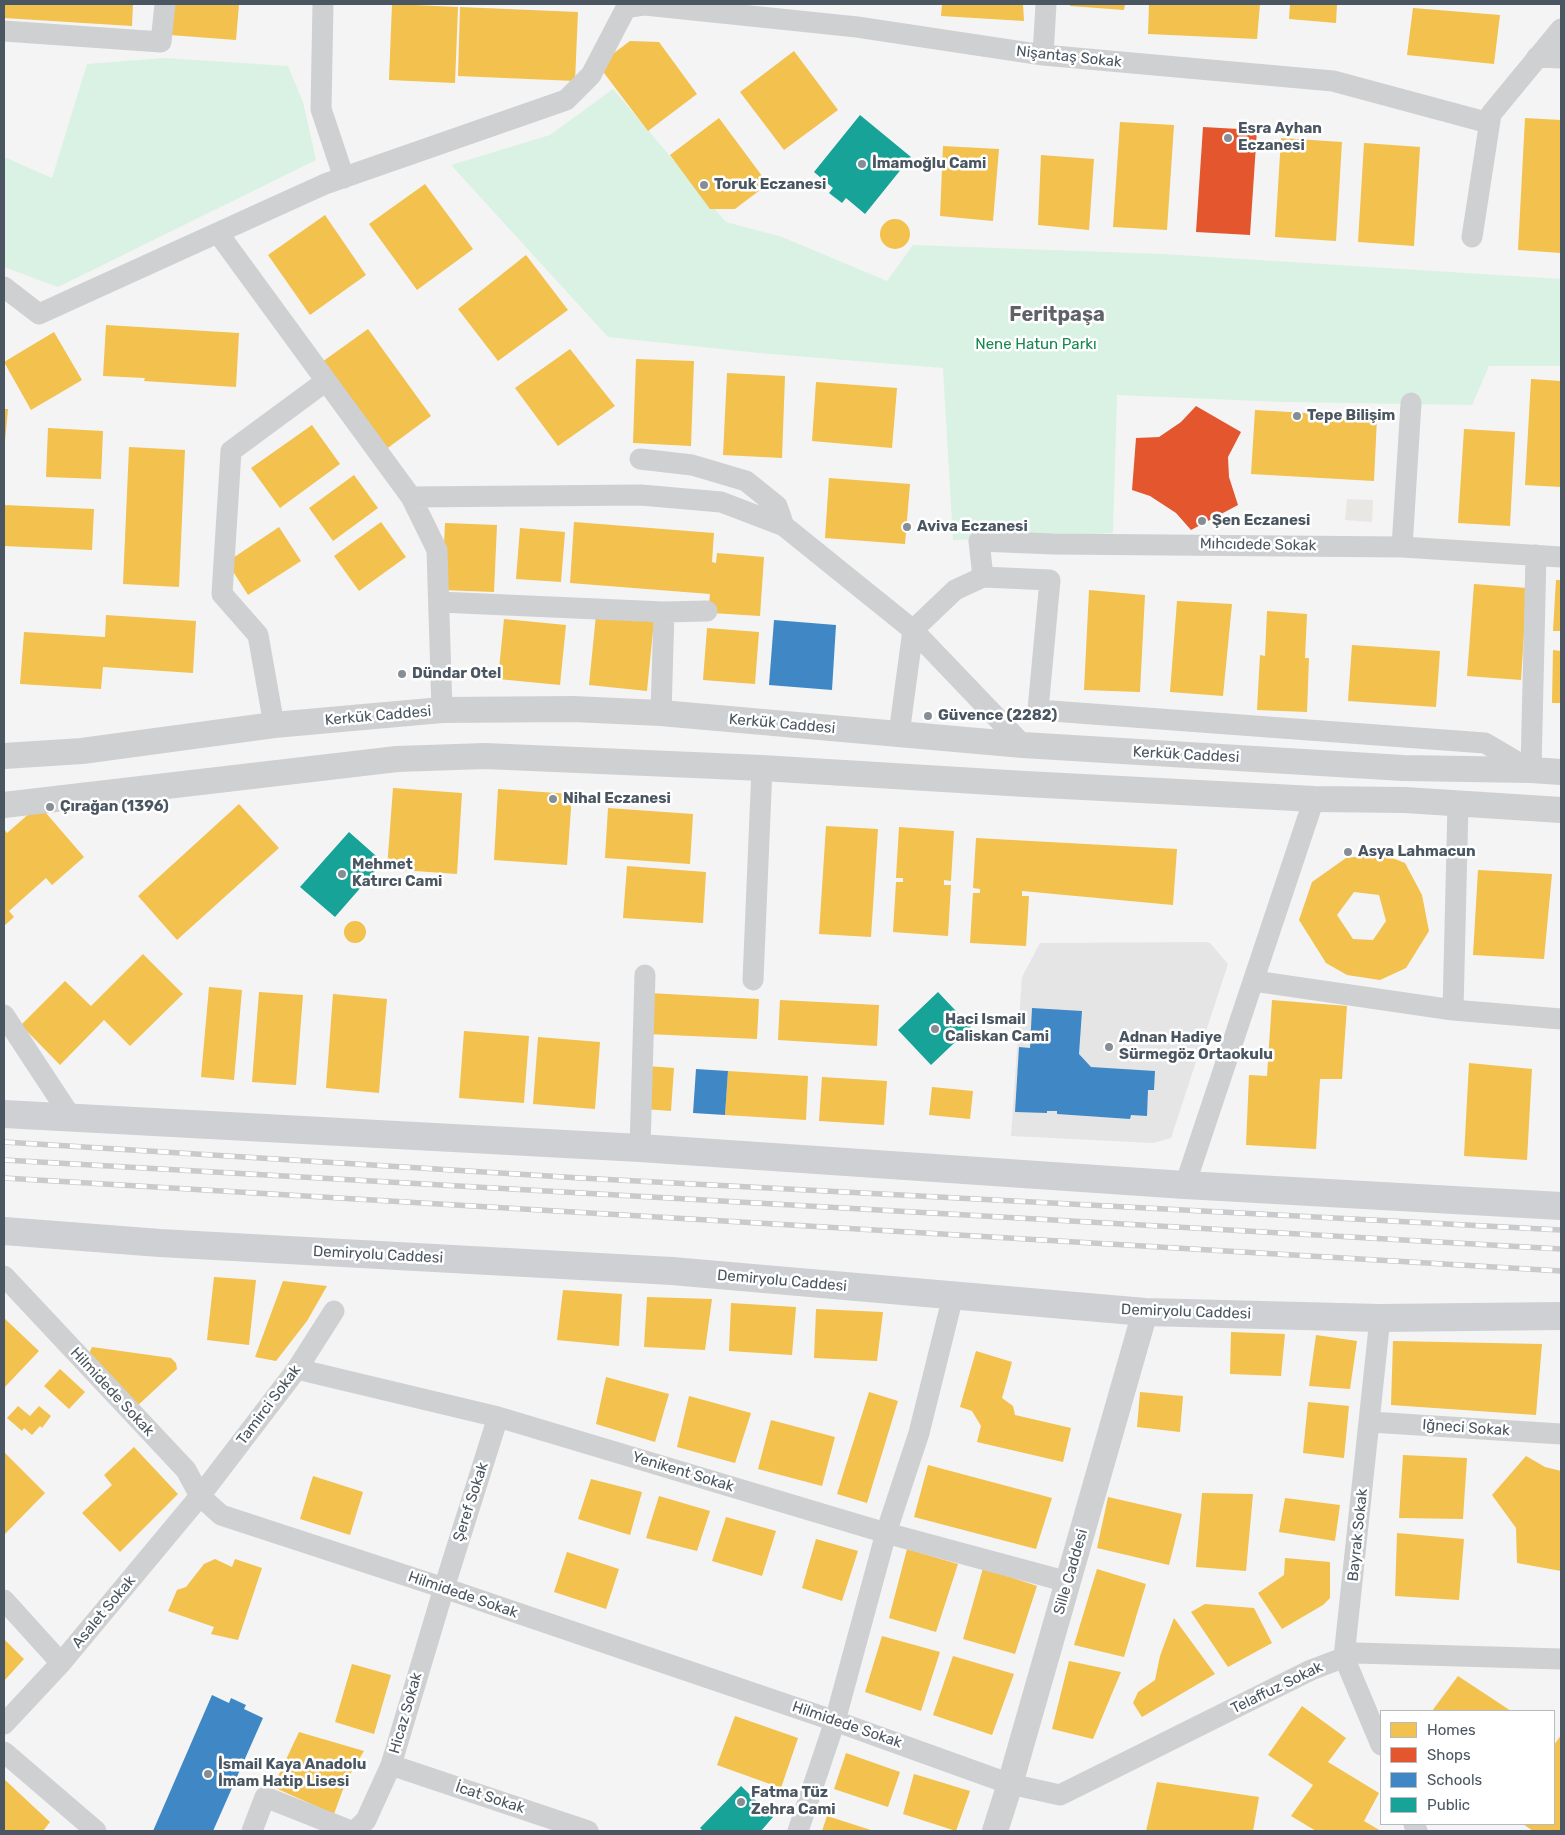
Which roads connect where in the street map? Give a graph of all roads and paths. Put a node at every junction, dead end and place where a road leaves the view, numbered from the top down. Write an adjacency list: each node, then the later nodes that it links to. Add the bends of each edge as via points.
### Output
1 (165, 4): 6 (street, via 161,42)
2 (323, 4): 11 (street, via 321,109)
3 (1046, 4): 7 (street)
4 (630, 6): 7 (street, Nişantaş Sokak, via 857,26); 11 (street, via 592,75 566,100)
5 (1561, 29): 8 (street)
6 (4, 32)
7 (1044, 56): 10 (street, Nişantaş Sokak, via 1333,81)
8 (1537, 57): 9 (street); 10 (street, via 1491,114)
9 (1561, 58)
10 (1489, 123): 13 (street)
11 (344, 178): 12 (street)
12 (218, 233): 14 (street, via 39,314); 15 (street)
13 (1472, 237)
14 (4, 287)
15 (326, 381): 18 (street); 30 (street, via 231,451 222,594 258,635)
16 (1411, 403): 20 (street)
17 (640, 459): 19 (street, via 692,465 746,481 777,506)
18 (411, 497): 19 (street, via 640,495 721,502); 24 (street, via 436,550)
19 (784, 526): 27 (street)
20 (1402, 547): 21 (street, Mıhcıdede Sokak); 23 (street, Mıhcıdede Sokak, via 979,542)
21 (1536, 555): 22 (street, Mıhcıdede Sokak); 35 (street)
22 (1561, 557)
23 (983, 577): 27 (street, via 955,590); 35 (street, via 1050,580 1038,710 1485,743)
24 (439, 602): 26 (street); 28 (street)
25 (706, 611): 26 (street)
26 (664, 612): 29 (street)
27 (913, 630): 31 (street); 32 (street)
28 (442, 710): 29 (street, Kerkük Caddesi, via 573,709); 30 (street, Kerkük Caddesi)
29 (661, 713): 31 (street, Kerkük Caddesi)
30 (274, 725): 33 (street, Kerkük Caddesi, via 82,751)
31 (898, 734): 32 (street, Kerkük Caddesi)
32 (1023, 745): 35 (street, Kerkük Caddesi, via 1403,768)
33 (4, 756)
34 (762, 768): 37 (street); 39 (street, via 485,756 397,759); 42 (street)
35 (1531, 770): 36 (street, Kerkük Caddesi)
36 (1561, 772)
37 (1314, 799): 38 (street); 43 (street)
38 (1458, 804): 40 (street); 44 (street)
39 (4, 805)
40 (1561, 810)
41 (645, 975): 50 (street)
42 (754, 980)
43 (1254, 981): 44 (street); 51 (street)
44 (1453, 1010): 46 (street)
45 (4, 1015): 47 (street)
46 (1561, 1019)
47 (10, 1042): 49 (street)
48 (4, 1114): 49 (main road)
49 (71, 1117): 50 (main road)
50 (640, 1148): 51 (main road)
51 (1185, 1186): 52 (main road)
52 (1561, 1206)
53 (4, 1231): 55 (main road, Demiryolu Caddesi, via 160,1244 672,1271)
54 (4, 1276): 64 (street, Hilmidede Sokak, via 186,1470)
55 (953, 1296): 57 (main road, Demiryolu Caddesi); 65 (street, via 919,1433)
56 (334, 1311): 60 (street, Tamirci Sokak)
57 (1145, 1312): 59 (main road, Demiryolu Caddesi); 66 (street, Sille Caddesi)
58 (1561, 1316): 59 (main road, Demiryolu Caddesi)
59 (1380, 1318): 62 (street, Bayrak Sokak)
60 (297, 1369): 61 (street, Yenikent Sokak); 64 (street, Tamirci Sokak)
61 (498, 1417): 65 (street, Yenikent Sokak); 67 (street, Şeref Sokak)
62 (1370, 1422): 63 (street, Iğneci Sokak); 69 (street, Bayrak Sokak)
63 (1561, 1434)
64 (200, 1496): 67 (street, Hilmidede Sokak, via 221,1515); 71 (street, Asalet Sokak)
65 (886, 1533): 66 (street, Yenikent Sokak); 72 (street)
66 (1068, 1582): 77 (street, Sille Caddesi)
67 (444, 1588): 72 (street, Hilmidede Sokak); 76 (street, Hicaz Sokak)
68 (4, 1600): 71 (street)
69 (1344, 1657): 70 (street, Telaffuz Sokak, via 1356,1653); 74 (street, Bayrak Sokak); 77 (street, Telaffuz Sokak, via 1311,1670 1060,1794)
70 (1561, 1659)
71 (61, 1663): 73 (street, Asalet Sokak)
72 (835, 1720): 77 (street, Hilmidede Sokak); 83 (street)
73 (4, 1724)
74 (1380, 1743)
75 (4, 1752): 78 (street)
76 (391, 1765): 81 (street, Hicaz Sokak, via 366,1820); 82 (street, İcat Sokak)
77 (1010, 1784): 84 (street, Sille Caddesi)
78 (96, 1831)
79 (252, 1831): 80 (street, via 266,1797)
80 (351, 1831)
81 (355, 1831)
82 (588, 1831)
83 (798, 1831)
84 (995, 1831)

